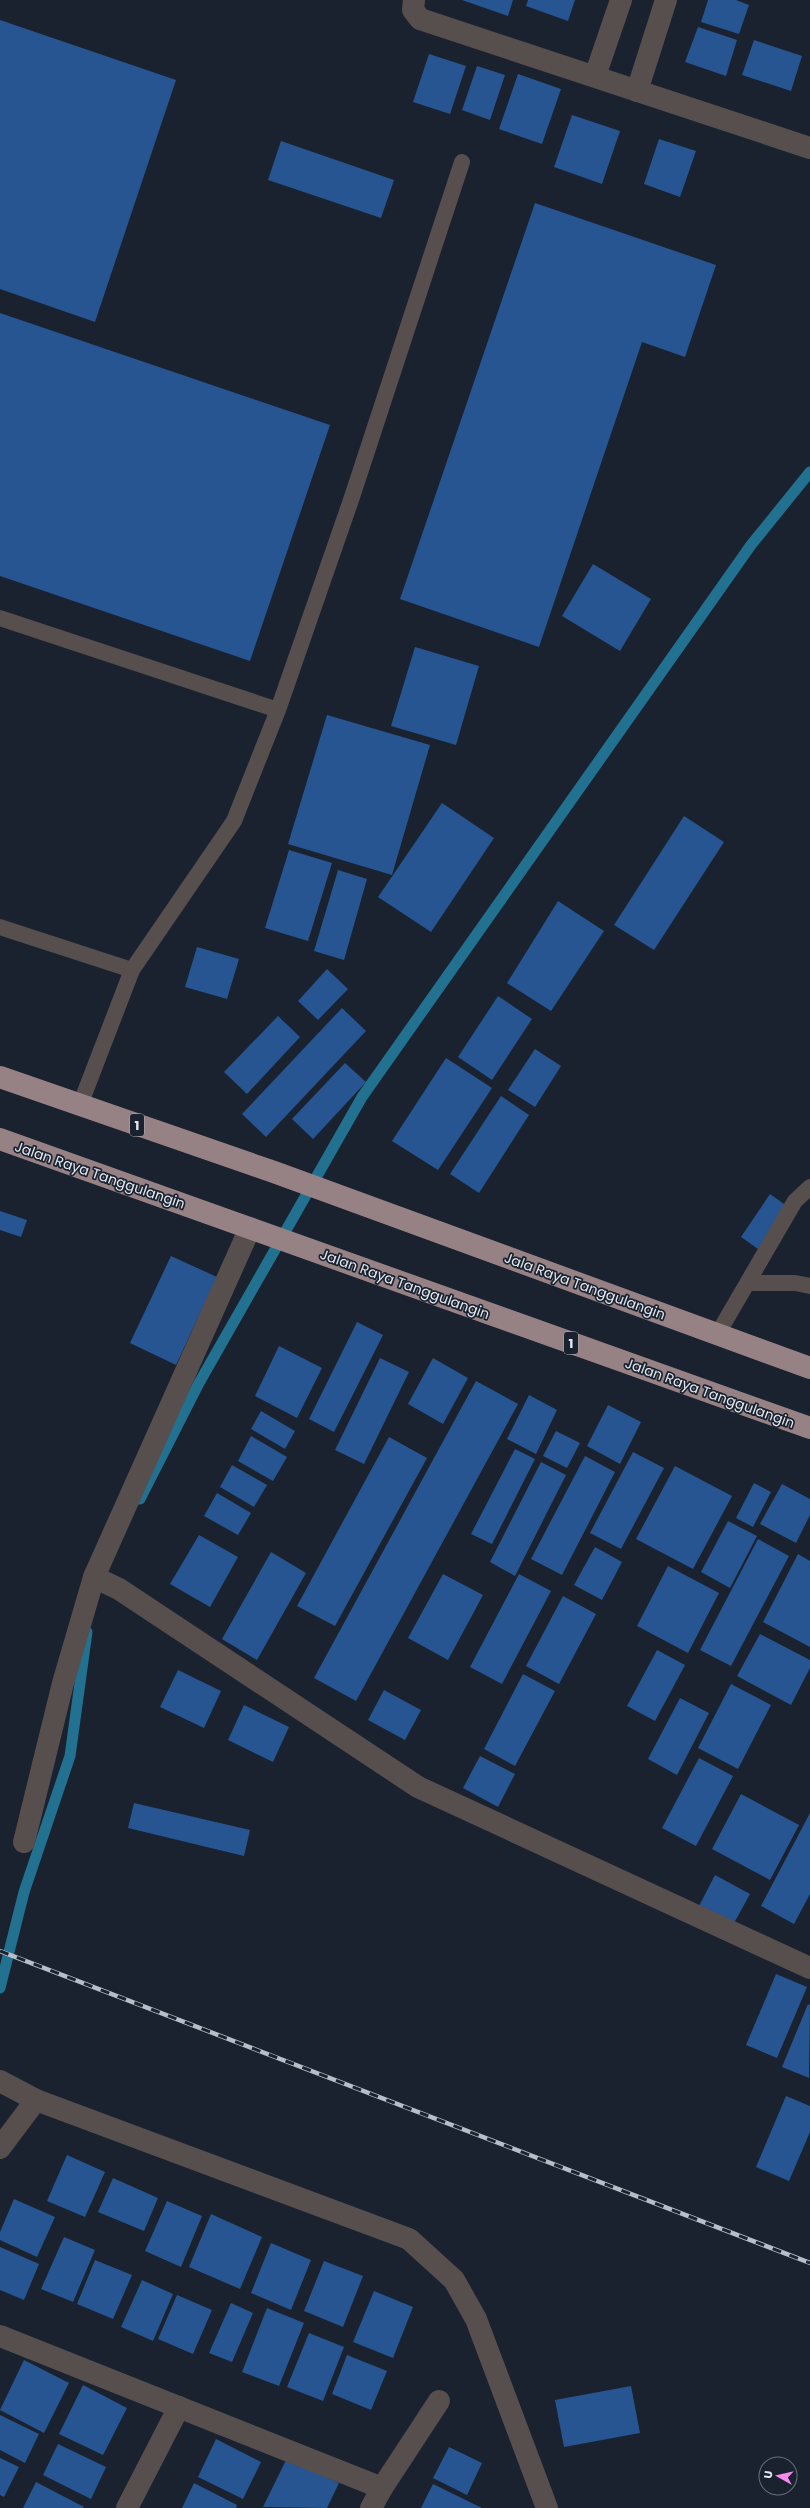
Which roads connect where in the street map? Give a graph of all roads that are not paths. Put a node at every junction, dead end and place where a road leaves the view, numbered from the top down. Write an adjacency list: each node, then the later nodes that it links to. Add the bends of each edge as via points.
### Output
1 (414, 0): 4 (street, via 414,10 420,19)
2 (621, 0): 4 (street)
3 (666, 0): 5 (street)
4 (595, 76): 5 (street)
5 (637, 91): 6 (street)
6 (808, 142)
7 (462, 162): 9 (lane, via 351,500)
8 (0, 618): 9 (lane)
9 (278, 710): 11 (lane, via 234,822)
10 (0, 927): 11 (lane)
11 (132, 970): 13 (lane)
12 (0, 1077): 13 (highway, 1)
13 (80, 1105): 19 (highway, Jala Raya Tanggulangin / 1, via 274,1172)
14 (0, 1140): 16 (highway, Jalan Raya Tanggulangin / 1)
15 (810, 1187): 17 (lane, via 795,1201)
16 (258, 1231): 21 (highway, Jalan Raya Tanggulangin / 1); 22 (street)
17 (749, 1283): 18 (lane, via 795,1283); 19 (lane)
18 (810, 1286)
19 (717, 1335): 20 (highway, Jala Raya Tanggulangin / 1)
20 (810, 1368)
21 (810, 1428)
22 (97, 1578): 23 (street, via 63,1683); 24 (street, via 133,1599 418,1787)
23 (24, 1842)
24 (810, 1968)
25 (2, 2082): 26 (street)
26 (36, 2100): 27 (street); 34 (street, via 409,2238 454,2280 476,2319)
27 (0, 2148)
28 (0, 2336): 30 (street)
29 (439, 2401): 31 (street)
30 (179, 2407): 31 (street); 32 (street)
31 (382, 2488): 33 (street)
32 (127, 2508)
33 (371, 2508)
34 (547, 2508)

